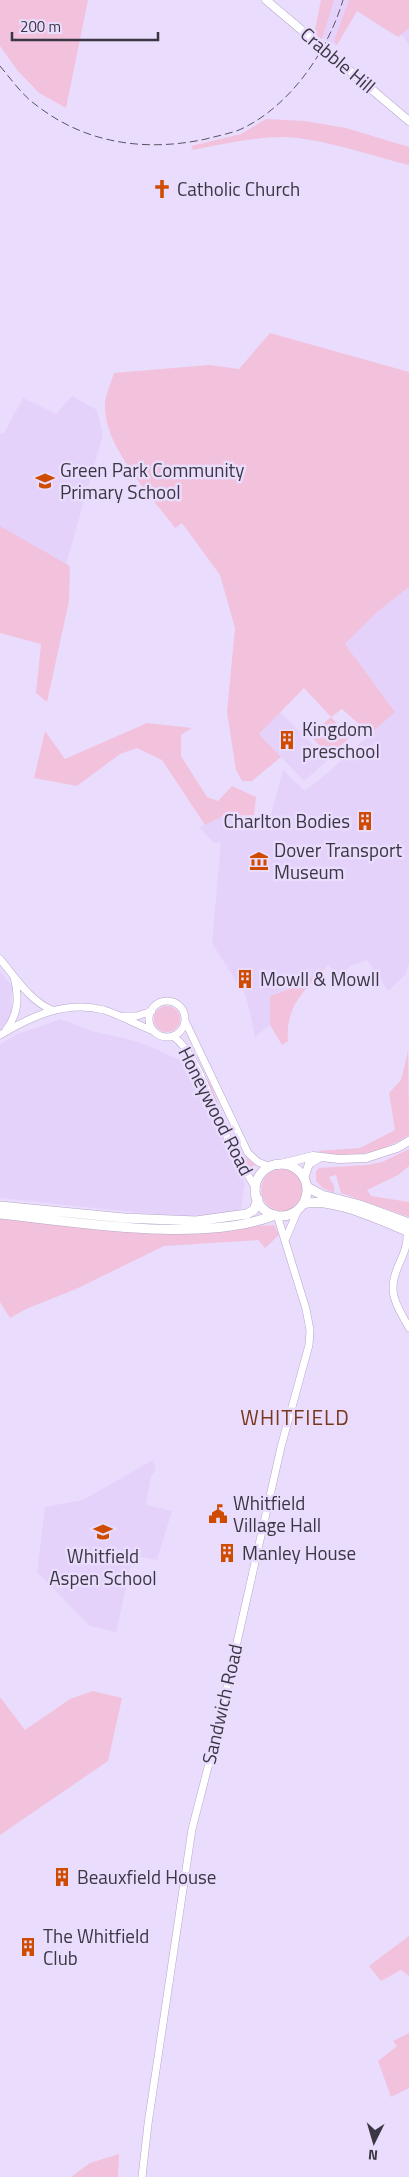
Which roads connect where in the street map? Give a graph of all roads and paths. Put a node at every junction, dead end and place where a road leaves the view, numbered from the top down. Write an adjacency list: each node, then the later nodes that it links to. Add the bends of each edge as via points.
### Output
1 (266, 0): 2 (main road, Crabble Hill)
2 (409, 121)
3 (0, 959): 4 (street)
4 (14, 976): 5 (street, via 35,1000); 10 (street, via 18,1005 14,1020)
5 (53, 1010): 7 (street, via 94,1008); 10 (street, via 31,1017)
6 (152, 1011): 7 (street, via 137,1016); 8 (street, via 163,1002 172,1002 181,1008); 9 (street, via 149,1019)
7 (120, 1016): 9 (street)
8 (185, 1021): 11 (street); 14 (street, Honeywood Road, via 248,1153 258,1162)
9 (154, 1031): 11 (street, via 163,1036)
10 (2, 1034)
11 (174, 1036): 16 (street, Honeywood Road, via 195,1064 228,1140)
12 (409, 1141): 13 (main road, via 366,1158)
13 (326, 1158): 14 (main road, via 300,1158); 15 (main road, via 318,1158 309,1164)
14 (274, 1166): 15 (highway, via 293,1167); 16 (highway, via 260,1176)
15 (306, 1183): 19 (highway, via 307,1194); 23 (highway, via 322,1195 360,1205)
16 (256, 1189): 17 (highway)
17 (258, 1199): 21 (highway, via 264,1209); 22 (highway, via 254,1210)
18 (0, 1206): 22 (highway, via 163,1220)
19 (300, 1207): 21 (highway, via 288,1215); 23 (highway, via 316,1202 328,1203); 24 (street)
20 (0, 1214): 22 (highway, via 155,1228 197,1228)
21 (276, 1215): 22 (highway); 24 (street, Sandwich Road)
22 (245, 1219)
23 (408, 1227): 25 (street)
24 (286, 1238): 27 (street, Sandwich Road, via 309,1322 309,1346 282,1446 192,1830)
25 (407, 1254): 26 (street, via 396,1271 393,1289)
26 (409, 1328)
27 (142, 2177)

